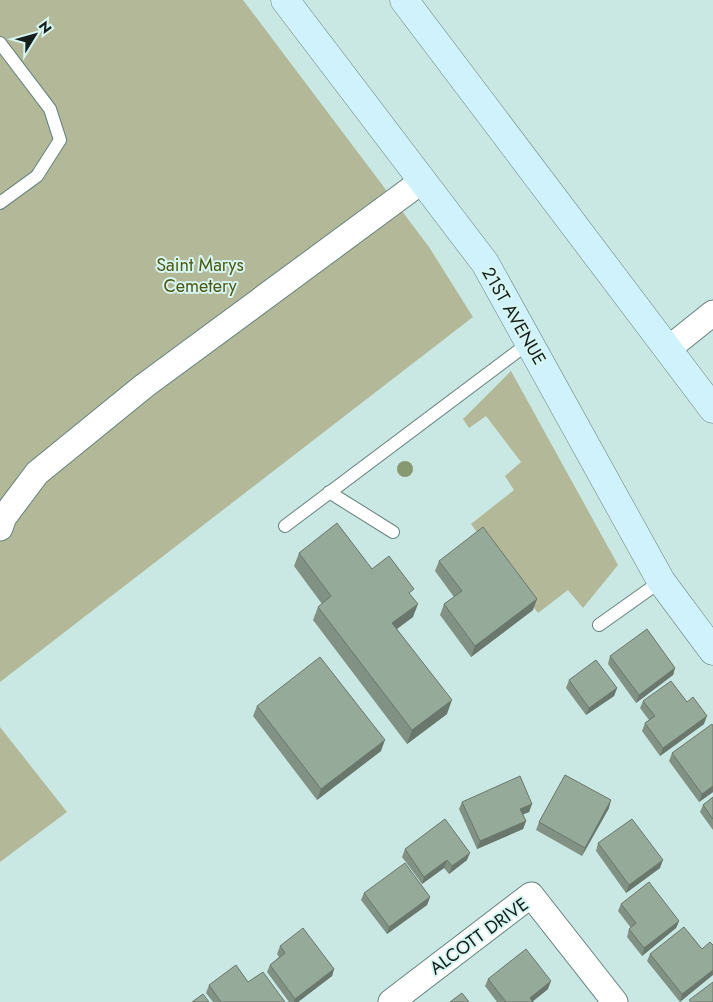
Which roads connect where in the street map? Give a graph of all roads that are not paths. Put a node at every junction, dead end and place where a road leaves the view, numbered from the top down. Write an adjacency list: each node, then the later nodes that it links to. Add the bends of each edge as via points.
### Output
1 (285, 0): 4 (street, 21ST AVENUE)
2 (404, 0): 8 (street)
3 (0, 43): 5 (lane, via 50,109 60,140 37,176)
4 (422, 181): 7 (street, 21ST AVENUE, via 485,263); 12 (street, via 144,386 37,473 4,517)
5 (0, 203)
6 (713, 313): 8 (street)
7 (530, 342): 10 (lane); 14 (street, 21ST AVENUE)
8 (668, 349): 9 (street)
9 (713, 409)
10 (329, 492): 11 (lane); 13 (lane)
11 (285, 526)
12 (0, 528)
13 (393, 532)
14 (661, 581): 15 (lane); 16 (street, 21ST AVENUE)
15 (599, 625)
16 (713, 651)
17 (391, 1002): 18 (street, ALCOTT DRIVE, via 531,895)
18 (615, 1002)

